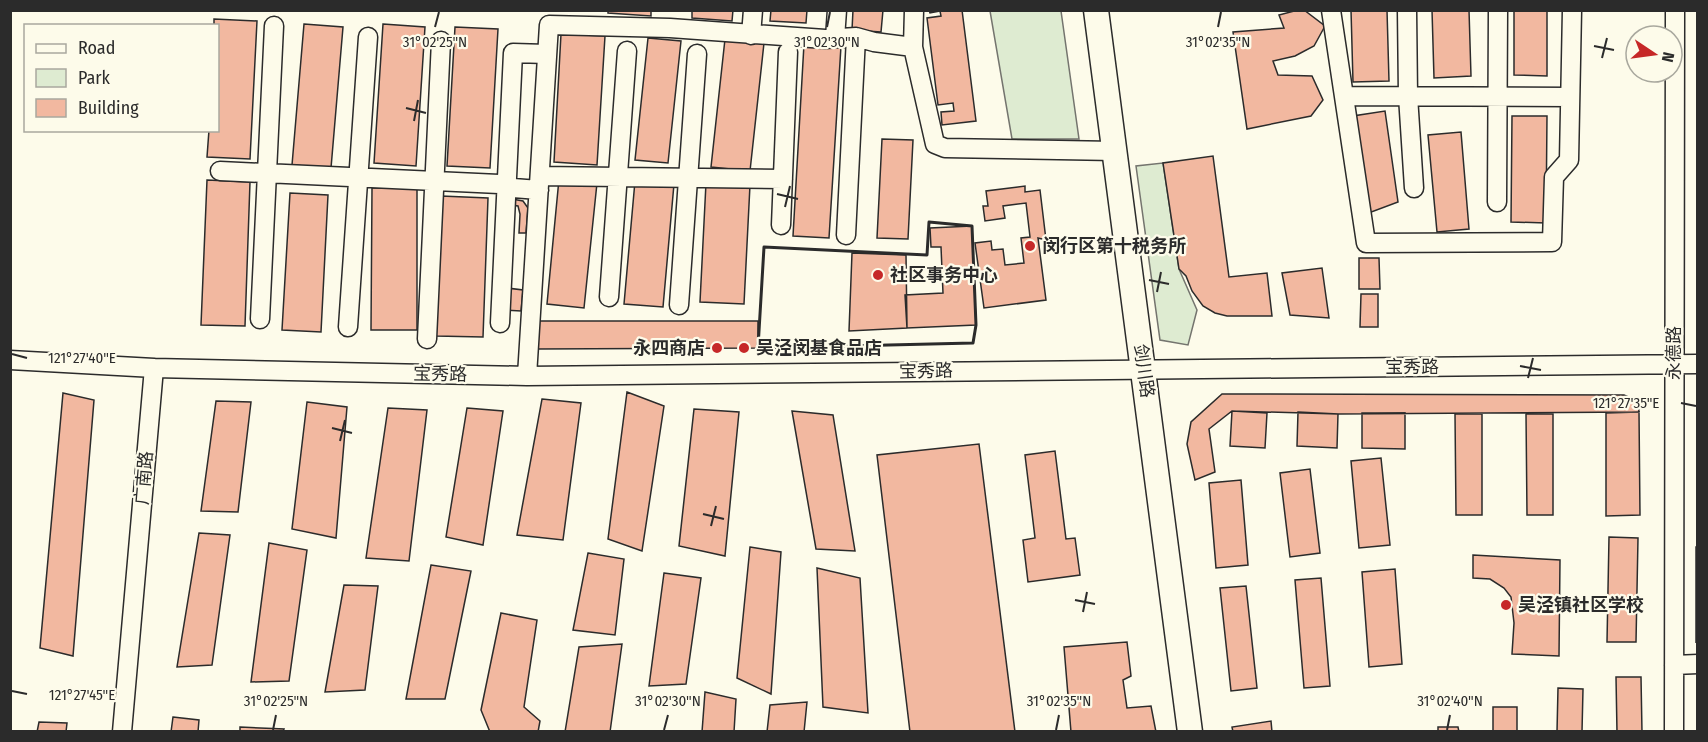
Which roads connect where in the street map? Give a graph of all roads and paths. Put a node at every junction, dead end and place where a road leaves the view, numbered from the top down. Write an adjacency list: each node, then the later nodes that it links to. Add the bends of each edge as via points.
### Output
1 (753, 10): 13 (street)
2 (837, 10): 16 (street)
3 (914, 10): 18 (street)
4 (1096, 10): 27 (main road, 剑川路)
5 (1331, 10): 23 (street)
6 (1407, 10): 24 (street)
7 (1498, 10): 25 (street)
8 (1572, 10): 26 (street)
9 (1675, 10): 49 (street, 永德路)
10 (590, 19): 11 (street); 21 (street, via 549,25)
11 (671, 20): 13 (street)
12 (274, 26): 29 (street)
13 (751, 35): 16 (street)
14 (368, 37): 30 (street)
15 (856, 37): 16 (street); 18 (street); 40 (street)
16 (834, 38)
17 (441, 41): 34 (street)
18 (913, 47): 27 (street, via 935,144 945,148)
19 (627, 51): 31 (street)
20 (788, 52): 33 (street)
21 (547, 54): 35 (street); 36 (street, via 513,53)
22 (697, 54): 32 (street)
23 (1344, 96): 24 (street); 26 (street, via 1366,243 1416,244 1552,242 1554,177 1569,160)
24 (1408, 96): 25 (street); 37 (street)
25 (1499, 97): 26 (street); 38 (street)
26 (1570, 97)
27 (1115, 151): 51 (main road, 剑川路)
28 (220, 171): 29 (street)
29 (268, 173): 30 (street); 43 (street)
30 (358, 177): 34 (street); 45 (street)
31 (617, 178): 32 (street); 35 (street); 41 (street)
32 (688, 179): 33 (street); 42 (street)
33 (783, 179): 39 (street)
34 (435, 181): 36 (street); 46 (street)
35 (539, 183): 36 (street); 52 (street)
36 (507, 186): 44 (street)
37 (1414, 188)
38 (1497, 202)
39 (781, 225)
40 (846, 235)
41 (609, 297)
42 (679, 305)
43 (260, 319)
44 (500, 323)
45 (348, 327)
46 (427, 339)
47 (10, 360): 50 (street)
48 (1698, 364): 49 (street, 宝秀路)
49 (1674, 365): 51 (street, 宝秀路); 54 (street, 永德路)
50 (154, 368): 52 (street, 宝秀路); 55 (street, 广南路)
51 (1144, 369): 52 (street, 宝秀路); 56 (main road, 剑川路)
52 (527, 376)
53 (1698, 664): 54 (street)
54 (1674, 665): 57 (street, 永德路)
55 (122, 732)
56 (1190, 732)
57 (1674, 732)

